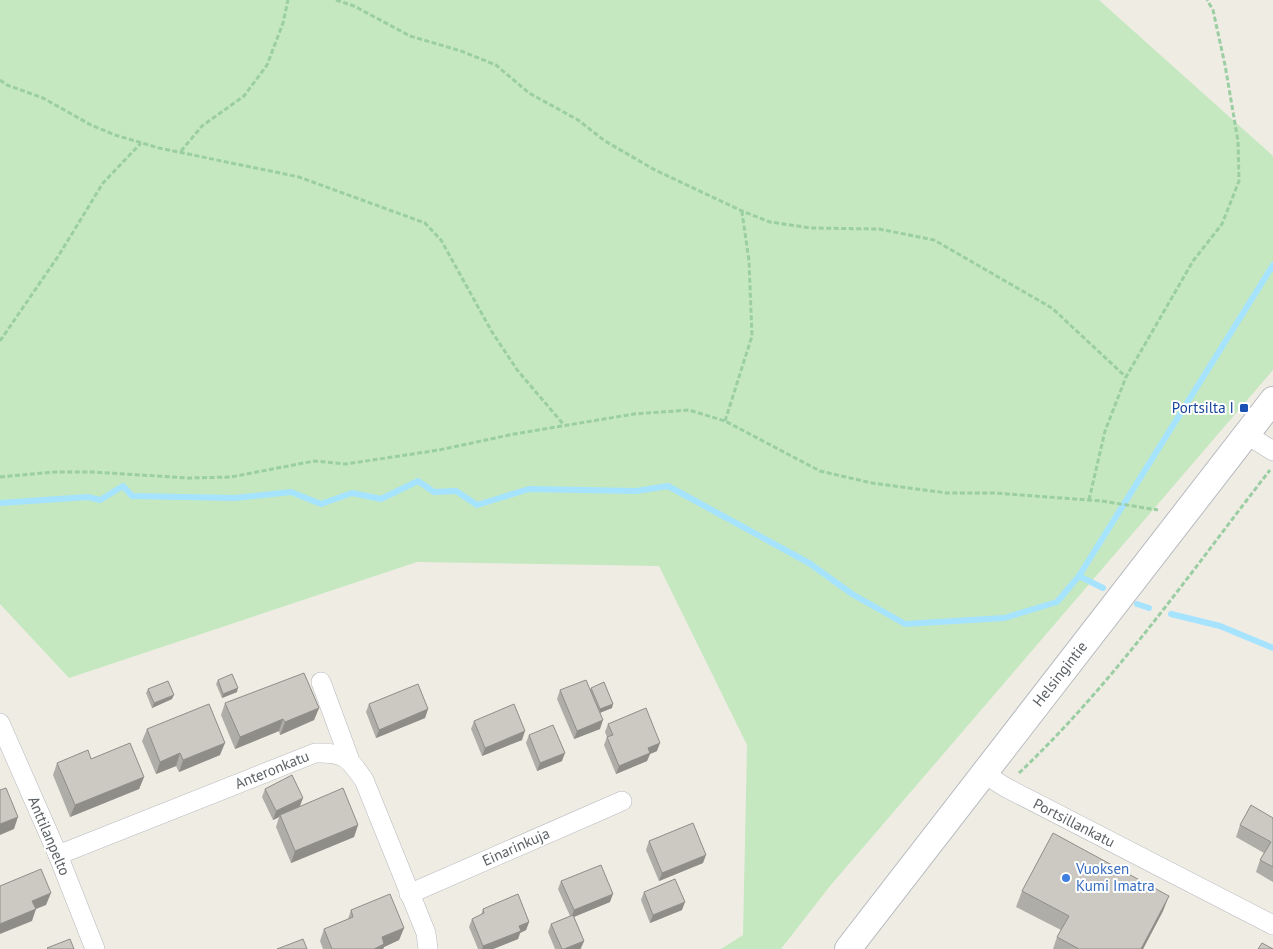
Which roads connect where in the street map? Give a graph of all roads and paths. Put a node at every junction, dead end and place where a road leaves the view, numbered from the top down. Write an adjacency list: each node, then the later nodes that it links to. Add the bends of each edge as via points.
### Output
1 (288, 0): 6 (path, via 267,66 244,96 202,126)
2 (336, 0): 7 (path, via 410,36 461,50 496,65 530,93 654,170)
3 (1207, 0): 9 (path, via 1213,10 1225,65 1238,141 1239,181 1222,224 1193,261)
4 (0, 80): 5 (path, via 43,98 91,125)
5 (140, 143): 6 (path); 8 (path, via 102,183 60,255)
6 (181, 151): 12 (path, via 299,177 425,223 440,240 518,371)
7 (742, 211): 9 (path, via 770,222 811,228 879,229 934,240 1052,308); 11 (path, via 749,261 752,336)
8 (0, 341)
9 (1126, 377): 17 (path, via 1105,431)
10 (1273, 400): 13 (main road, Helsingintie)
11 (725, 421): 12 (path, via 689,410 634,414); 17 (path, via 820,472 947,493)
12 (564, 425): 16 (path, via 439,450 346,464 314,461 231,477 92,472)
13 (1246, 434): 14 (street); 18 (main road, Helsingintie)
14 (1273, 451)
15 (1273, 465): 23 (path, via 1092,698)
16 (0, 477)
17 (1089, 500): 18 (path)
18 (1182, 515): 22 (main road, Helsingintie)
19 (321, 682): 21 (street)
20 (0, 723): 25 (street, Anttilanpelto)
21 (349, 758): 25 (street, Anteronkatu, via 332,752 315,753); 26 (street, via 364,780)
22 (983, 773): 23 (street, Portsillankatu); 30 (main road, Helsingintie)
23 (1005, 787): 27 (street, Portsillankatu)
24 (622, 801): 26 (street, Einarinkuja)
25 (58, 855): 28 (street, Anttilanpelto)
26 (409, 894): 29 (street)
27 (1273, 925)
28 (95, 949)
29 (429, 949)
30 (848, 949)

